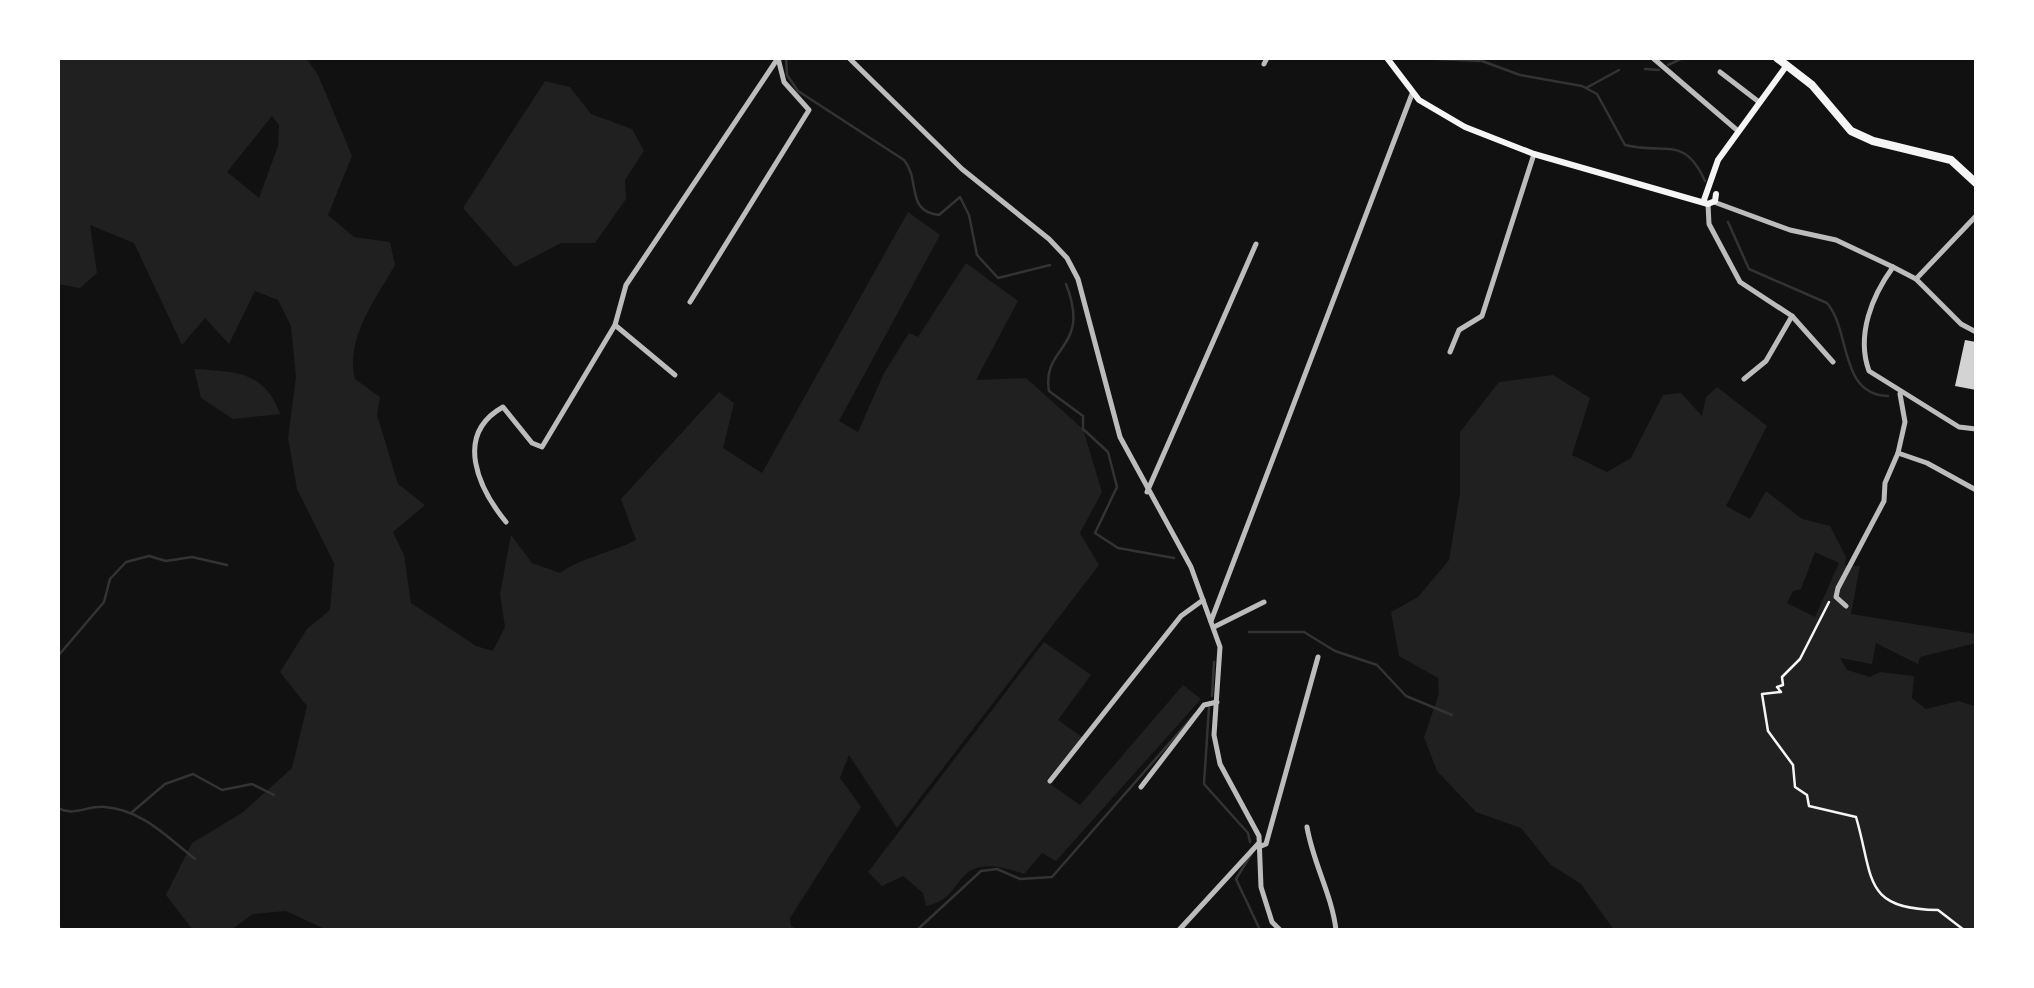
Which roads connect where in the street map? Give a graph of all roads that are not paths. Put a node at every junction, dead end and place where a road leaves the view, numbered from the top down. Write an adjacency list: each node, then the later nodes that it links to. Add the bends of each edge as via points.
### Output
1 (778, 58): 18 (street, via 784,82 809,110); 20 (street, via 626,286)
2 (849, 58): 30 (street, via 962,169 1067,258 1106,395)
3 (1387, 58): 8 (main road)
4 (1654, 58): 10 (street)
5 (1777, 58): 6 (main road)
6 (1791, 62): 9 (main road); 12 (main road, via 1851,131 1951,160)
7 (1720, 72): 9 (street)
8 (1412, 94): 11 (main road, via 1465,127); 35 (street)
9 (1759, 102): 10 (main road)
10 (1738, 132): 13 (main road, via 1715,171)
11 (1534, 154): 13 (main road); 22 (street, via 1482,316 1459,330)
12 (1976, 183)
13 (1710, 198): 16 (street, via 1790,230 1836,240); 19 (street, via 1709,224 1740,282)
14 (1976, 216): 17 (street)
15 (1256, 244): 30 (street)
16 (1893, 267): 17 (street); 26 (street, via 1872,300 1865,348 1869,371)
17 (1916, 279): 21 (street)
18 (690, 302)
19 (1792, 316): 23 (street); 25 (street, via 1766,360)
20 (615, 324): 24 (street); 31 (street, via 542,447 504,407 475,440 483,493)
21 (1976, 332)
22 (1450, 352)
23 (1834, 362)
24 (675, 376)
25 (1744, 379)
26 (1900, 394): 27 (street, via 1959,427); 28 (street, via 1905,422)
27 (1976, 429)
28 (1898, 454): 29 (street); 34 (street, via 1884,501 1836,593)
29 (1976, 490)
30 (1147, 492): 32 (street)
31 (506, 522)
32 (1203, 600): 35 (street); 38 (street, via 1181,616)
33 (1264, 602): 35 (street)
34 (1846, 606)
35 (1213, 624): 37 (street, via 1221,654)
36 (1318, 656): 41 (street, via 1266,844)
37 (1217, 702): 39 (street, via 1204,705); 41 (street, via 1220,764)
38 (1050, 781)
39 (1141, 786)
40 (1308, 826): 44 (street)
41 (1258, 846): 42 (street); 43 (street, via 1266,908)
42 (1179, 930)
43 (1280, 930)
44 (1336, 930)

